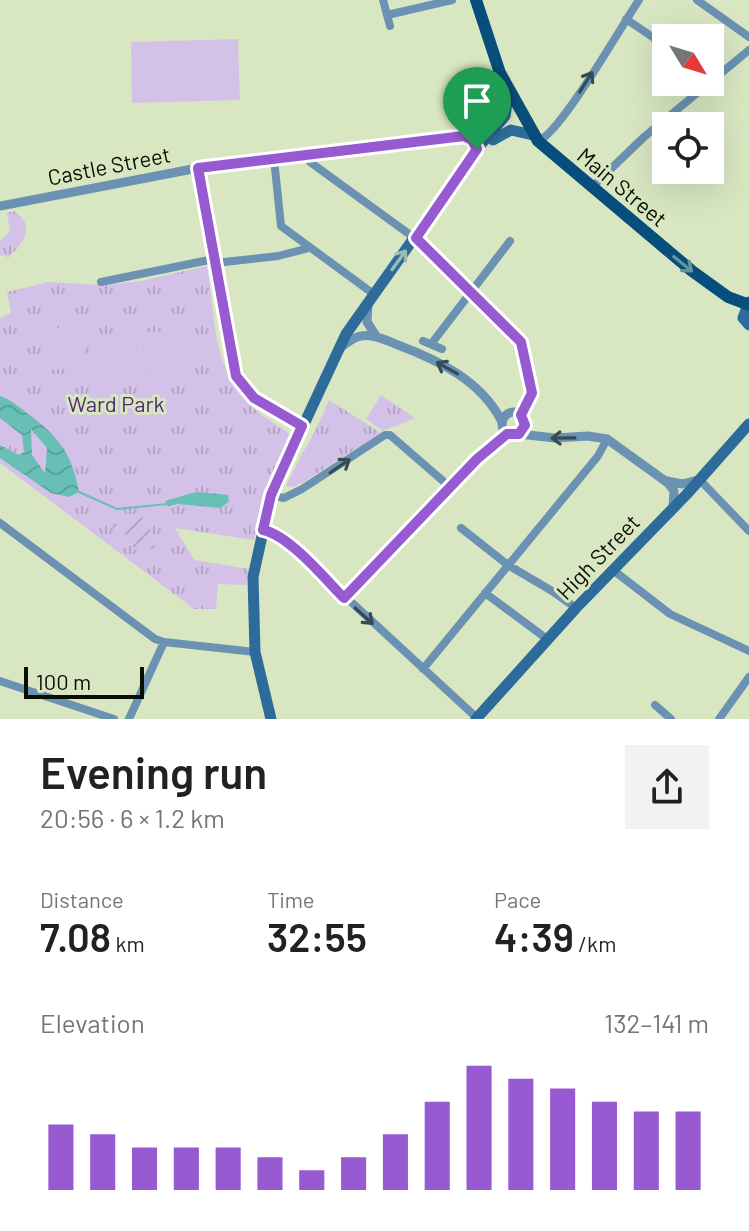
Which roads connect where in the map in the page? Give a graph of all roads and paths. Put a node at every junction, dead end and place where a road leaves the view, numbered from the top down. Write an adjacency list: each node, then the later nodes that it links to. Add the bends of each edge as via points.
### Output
1 (383, 0): 6 (street)
2 (452, 0): 6 (street)
3 (476, 0): 12 (main road, Main Street)
4 (639, 0): 7 (street)
5 (697, 0): 10 (street)
6 (387, 15): 8 (street)
7 (626, 19): 9 (street); 15 (street, one-way to 7, via 543,140 564,116)
8 (390, 26)
9 (652, 37)
10 (749, 37)
11 (749, 50): 20 (street)
12 (500, 73): 13 (main road, Main Street, via 507,103); 15 (main road, Main Street)
13 (503, 120): 14 (street, Castle Street); 16 (main road)
14 (464, 136): 16 (street, via 472,140); 17 (street, Castle Street)
15 (535, 138): 16 (main road, via 517,129 505,131); 20 (main road, Main Street)
16 (474, 154): 22 (main road)
17 (307, 156): 18 (street, Castle Street); 22 (street)
18 (274, 159): 19 (street, Castle Street); 24 (street, via 281,226)
19 (198, 168): 21 (street, Castle Street); 25 (street)
20 (591, 188): 29 (main road, Main Street, one-way to 29, via 713,287)
21 (0, 206)
22 (416, 238): 27 (street); 28 (main road, one-way to 22)
23 (510, 241): 27 (street)
24 (309, 248): 25 (street); 28 (street)
25 (214, 261): 26 (street); 37 (street, via 236,376 254,398)
26 (101, 282)
27 (471, 290): 33 (street, via 427,342); 34 (street, via 524,348 532,393)
28 (372, 299): 31 (street, via 367,322); 32 (main road)
29 (748, 304): 30 (main road, via 743,318)
30 (749, 325)
31 (376, 336): 32 (street, via 354,337); 35 (street, one-way to 31, via 456,371)
32 (340, 348): 37 (main road)
33 (442, 349)
34 (521, 415): 35 (street, via 512,412); 39 (street, via 525,425)
35 (502, 422): 38 (street)
36 (749, 424): 41 (main road, High Street)
37 (302, 426): 44 (main road)
38 (507, 434): 39 (street); 43 (street)
39 (519, 434): 40 (street, one-way to 39)
40 (607, 439): 42 (street); 52 (street)
41 (698, 479): 42 (street, via 682,484); 45 (main road, High Street); 50 (street)
42 (664, 480): 45 (street, via 674,491)
43 (450, 487): 44 (street, one-way to 43, via 284,498 302,489 390,435); 55 (street)
44 (271, 495): 49 (main road)
45 (673, 507): 53 (main road, High Street)
46 (0, 523): 48 (street)
47 (461, 528): 52 (street)
48 (10, 530): 51 (street); 58 (street)
49 (263, 530): 55 (street, via 284,540); 60 (main road, via 253,577)
50 (749, 531)
51 (0, 536)
52 (508, 565): 54 (street); 56 (street)
53 (613, 570): 56 (main road, High Street); 59 (street, via 676,618)
54 (485, 593): 57 (street); 61 (street)
55 (344, 598): 61 (street, one-way to 61)
56 (576, 608): 57 (main road, High Street)
57 (547, 639): 68 (main road, High Street)
58 (164, 642): 60 (street); 66 (street)
59 (749, 651)
60 (255, 652): 67 (main road)
61 (423, 669): 68 (street)
62 (749, 677): 70 (street)
63 (0, 681): 65 (street)
64 (655, 705): 69 (street)
65 (114, 719)
66 (129, 719)
67 (271, 719)
68 (477, 719)
69 (671, 719)
70 (719, 719)

